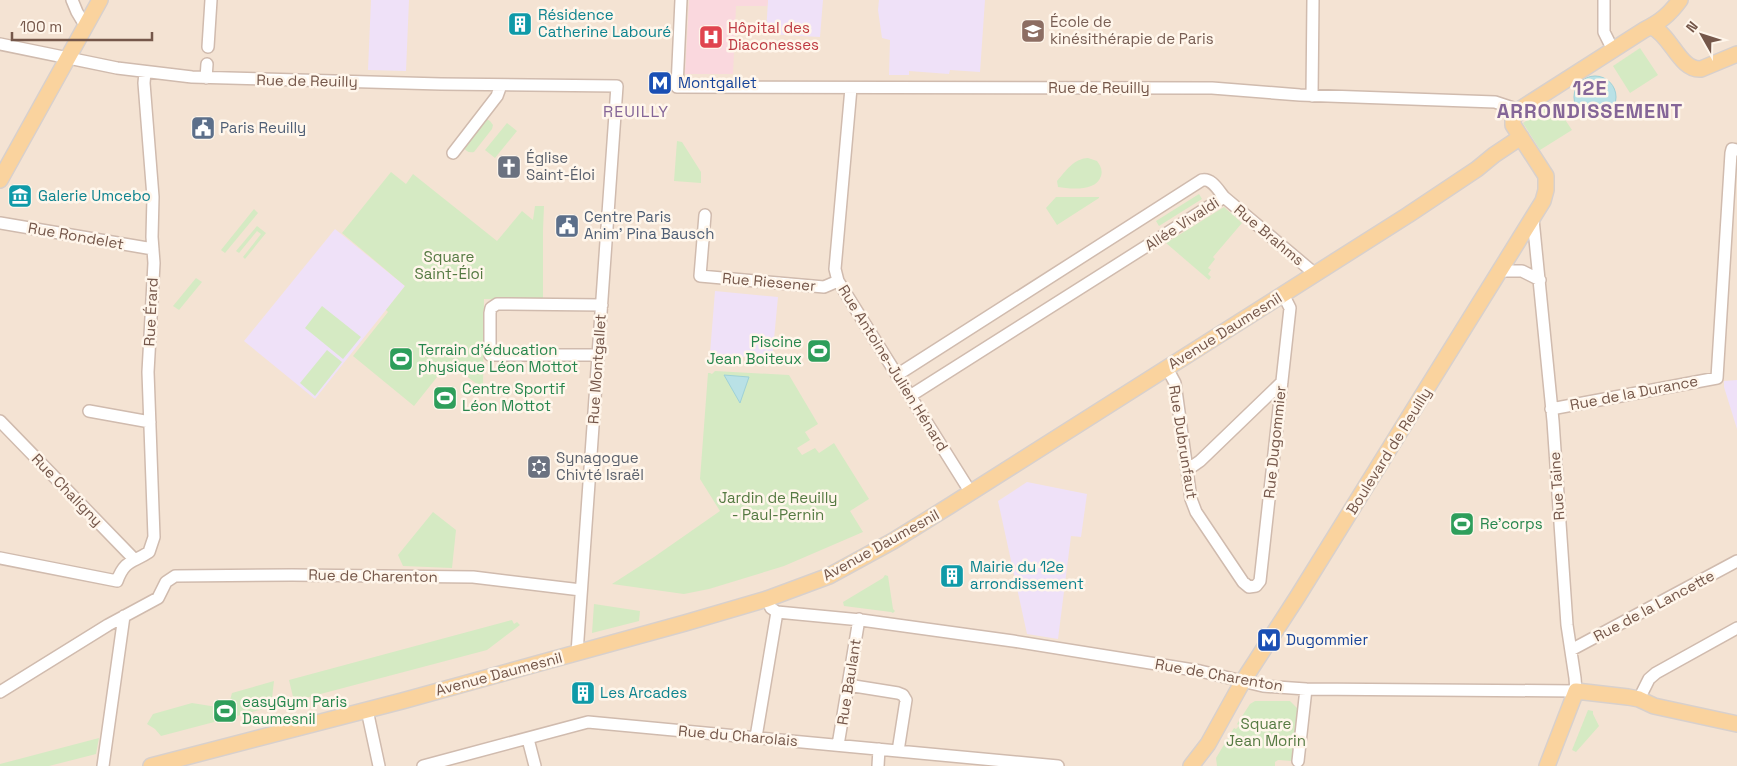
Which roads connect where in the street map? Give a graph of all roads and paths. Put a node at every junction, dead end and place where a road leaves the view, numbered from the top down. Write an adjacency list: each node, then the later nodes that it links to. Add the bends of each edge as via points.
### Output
1 (72, 0): 8 (street)
2 (100, 0): 8 (main road)
3 (211, 0): 11 (street)
4 (681, 0): 20 (street, Rue de Reuilly, via 677,87)
5 (1313, 0): 21 (street)
6 (1604, 0): 12 (street, via 1604,32)
7 (1680, 0): 9 (main road)
8 (86, 27): 14 (main road)
9 (1652, 27): 12 (main road); 13 (main road, via 1661,32 1686,64 1695,69)
10 (0, 44): 14 (street, Rue de Reuilly)
11 (208, 47)
12 (1613, 50): 22 (main road)
13 (1737, 54)
14 (68, 59): 16 (street, Rue de Reuilly); 26 (main road)
15 (207, 64): 17 (street)
16 (145, 72): 17 (street, Rue de Reuilly); 31 (street, Rue Érard, via 154,197)
17 (206, 78): 18 (street, Rue de Reuilly)
18 (501, 85): 19 (street, Rue de Reuilly); 25 (street, via 497,96)
19 (617, 86): 37 (street, Rue Montgallet)
20 (851, 88): 21 (street, Rue de Reuilly, via 1212,88); 35 (street, Rue Antoine-Julien Hénard, via 835,270)
21 (1312, 96): 22 (street, Rue de Reuilly, via 1495,102)
22 (1519, 110): 23 (main road, Boulevard de Reuilly, via 1513,125)
23 (1523, 141): 29 (main road, Boulevard de Reuilly, via 1546,180 1544,199); 33 (main road, Avenue Daumesnil, via 1495,165 1477,169)
24 (1734, 149): 43 (street, Rue de la Durance, via 1717,378)
25 (453, 153)
26 (0, 180)
27 (1224, 197): 33 (street, Rue Brahms); 40 (street, Allée Vivaldi, via 1211,181 1202,180); 42 (street, Allée Vivaldi)
28 (705, 215): 35 (street, Rue Riesener, via 700,276 824,286)
29 (1533, 219): 32 (main road, Boulevard de Reuilly); 34 (street, Rue Taine)
30 (0, 223): 31 (street, Rue Rondelet)
31 (153, 249): 46 (street, Rue Érard, via 148,372)
32 (1500, 270): 34 (street, via 1522,271); 61 (main road, Boulevard de Reuilly)
33 (1314, 273): 36 (main road, Avenue Daumesnil)
34 (1540, 280): 43 (street, Rue Taine)
35 (838, 281): 40 (street, Rue Antoine-Julien Hénard)
36 (1283, 294): 39 (main road, Avenue Daumesnil); 41 (street, Rue Dugommier, via 1290,308)
37 (602, 304): 38 (street, Rue Montgallet); 38 (street, via 500,304 490,310 490,355)
38 (598, 355): 53 (street, Rue Montgallet)
39 (1167, 368): 47 (street, Rue Dubrunfaut, via 1175,383); 48 (main road, Avenue Daumesnil)
40 (897, 375): 42 (street, Rue Antoine-Julien Hénard)
41 (1282, 382): 47 (street); 52 (street, Rue Dugommier, via 1260,581)
42 (910, 396): 48 (street, Rue Antoine-Julien Hénard)
43 (1551, 409): 59 (street, Rue Taine)
44 (89, 411): 46 (street)
45 (0, 421): 50 (street, Rue Chaligny)
46 (150, 422): 50 (street, Rue Érard, via 154,537 149,552)
47 (1187, 470): 52 (street, Rue Dubrunfaut, via 1190,499 1196,512 1244,582)
48 (971, 493): 54 (main road, Avenue Daumesnil, via 829,576)
49 (0, 558): 50 (street, via 116,581 123,568)
50 (134, 559)
51 (1737, 561): 59 (street, Rue de la Lancette)
52 (1252, 586)
53 (582, 590): 56 (street, Rue de Charenton, via 473,577 175,576 166,582 158,598); 60 (street, Rue Montgallet)
54 (767, 599): 55 (street, via 770,608); 60 (main road, Avenue Daumesnil)
55 (777, 612): 57 (street, Rue de Charenton); 69 (street)
56 (124, 616): 64 (street); 75 (street)
57 (859, 619): 61 (street, Rue de Charenton, via 1200,671); 62 (street, Rue Baulant)
58 (1737, 628): 66 (street, via 1656,673 1649,679)
59 (1571, 650): 65 (street, Rue Taine)
60 (577, 653): 67 (main road, Avenue Daumesnil)
61 (1243, 681): 63 (street, Rue de Charenton, via 1267,687); 82 (main road, Boulevard de Reuilly, via 1208,744)
62 (848, 685): 71 (street, Rue Baulant); 73 (street, via 898,692 904,696)
63 (1306, 689): 65 (street, Rue de Charenton); 74 (street)
64 (0, 692)
65 (1576, 692): 66 (main road, Rue de Charenton); 83 (main road)
66 (1639, 699): 68 (main road, Rue de Charenton, via 1654,706)
67 (366, 710): 76 (main road, Avenue Daumesnil); 77 (street)
68 (1737, 724)
69 (756, 737): 70 (street, Rue du Charolais, via 588,722); 71 (street, Rue du Charolais)
70 (528, 738): 78 (street, Rue du Charolais); 79 (street)
71 (838, 744): 72 (street, Rue du Charolais)
72 (879, 749): 73 (street, Rue du Charolais); 80 (street)
73 (898, 751): 81 (street, Rue du Charolais)
74 (1298, 761)
75 (104, 766)
76 (154, 766)
77 (379, 766)
78 (423, 766)
79 (535, 766)
80 (878, 766)
81 (1058, 766)
82 (1191, 766)
83 (1547, 766)

